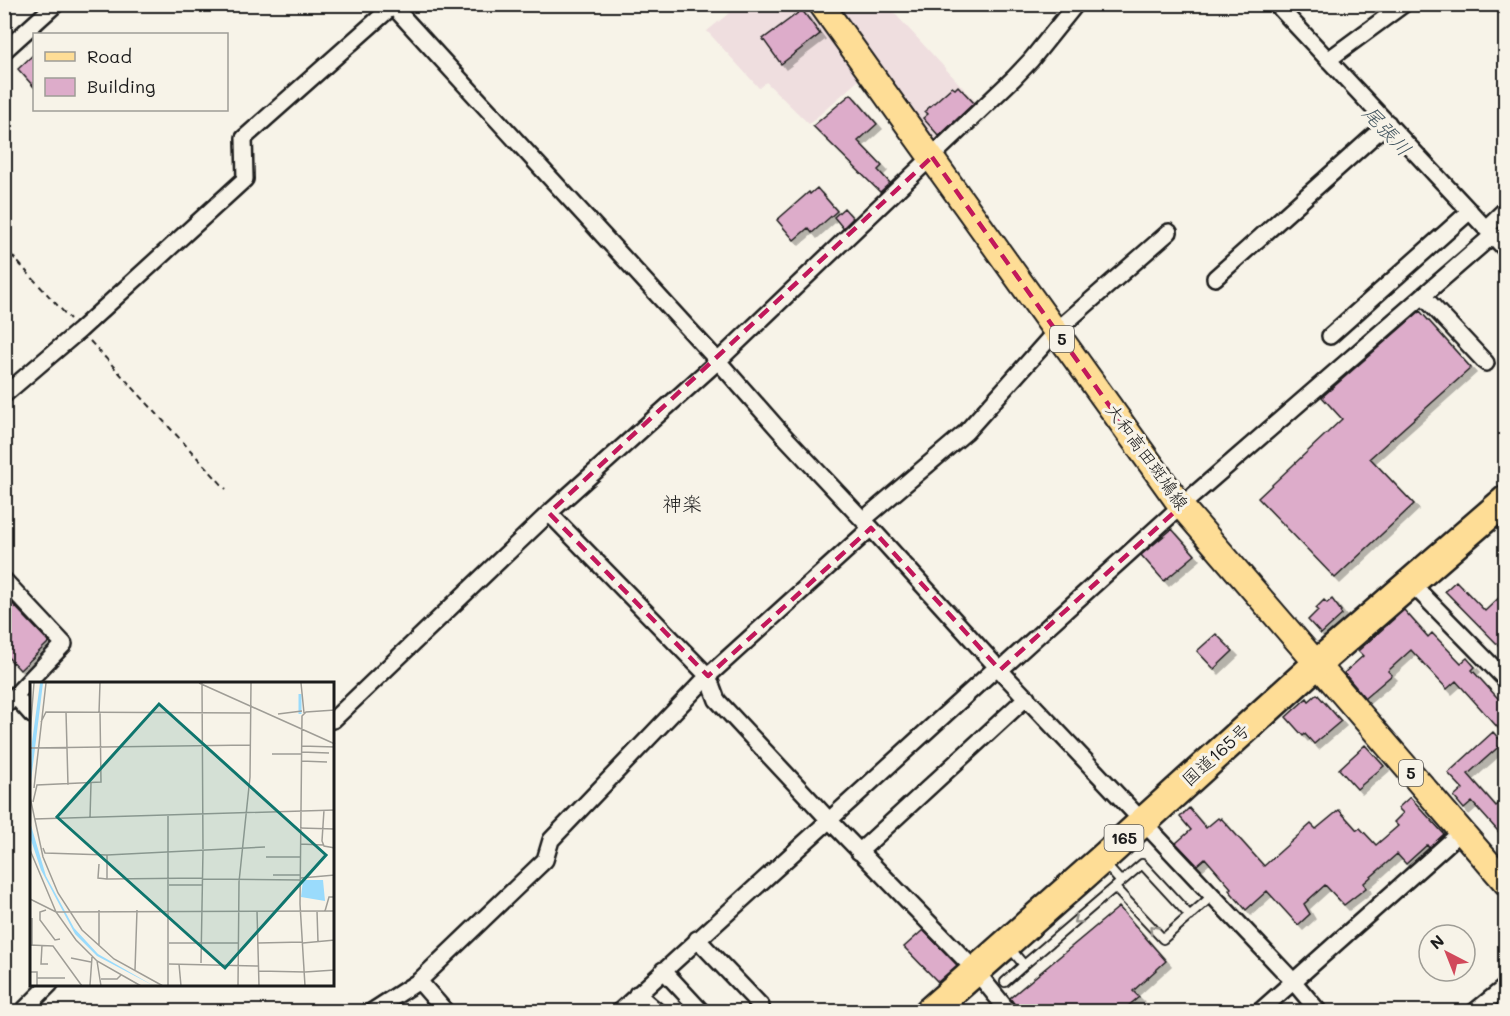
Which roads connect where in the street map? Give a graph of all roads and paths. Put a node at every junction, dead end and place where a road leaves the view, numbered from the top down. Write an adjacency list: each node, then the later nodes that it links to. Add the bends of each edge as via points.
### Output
1 (56, 4): 7 (street)
2 (821, 4): 10 (main road, 大和高田斑鳩線 / 5)
3 (1076, 4): 10 (street, via 1026,66)
4 (1276, 4): 8 (street)
5 (1404, 4): 8 (street)
6 (393, 5): 19 (street, via 244,138 245,179); 22 (street)
7 (4, 51)
8 (1328, 60): 9 (street)
9 (1385, 126): 12 (street); 17 (street)
10 (932, 157): 20 (main road, 大和高田斑鳩線 / 5); 22 (street)
11 (1506, 209): 14 (street)
12 (1466, 214): 14 (street); 21 (street)
13 (1169, 232): 20 (street)
14 (1488, 236): 16 (street); 18 (street)
15 (4, 247): 19 (path)
16 (1506, 250)
17 (1215, 278)
18 (1424, 297): 23 (street); 27 (street)
19 (80, 330): 24 (street); 25 (path)
20 (1056, 331): 27 (main road, 大和高田斑鳩線 / 5); 29 (street, via 966,432)
21 (1330, 336)
22 (718, 361): 28 (street); 29 (street)
23 (1486, 363)
24 (4, 395)
25 (226, 489)
26 (1506, 501): 31 (highway, 国道165号 / 165)
27 (1181, 506): 32 (main road, 大和高田斑鳩線 / 5); 33 (street)
28 (549, 513): 34 (street); 39 (street)
29 (867, 524): 33 (street); 34 (street)
30 (4, 580): 37 (street, via 64,644)
31 (1411, 583): 32 (highway, 国道165号 / 165); 35 (street)
32 (1318, 663): 41 (highway, 国道165号 / 165); 42 (main road, 大和高田斑鳩線 / 5)
33 (999, 669): 36 (street); 40 (street)
34 (708, 676): 40 (street, via 717,700); 54 (street, via 551,840 545,860)
35 (1506, 680)
36 (1027, 698): 41 (street); 43 (street)
37 (10, 702): 38 (street)
38 (30, 714)
39 (334, 719)
40 (829, 820): 43 (street); 49 (street)
41 (1143, 821): 44 (highway, 国道165号 / 165); 47 (street)
42 (1461, 832): 45 (main road, 大和高田斑鳩線 / 5); 55 (street)
43 (859, 852): 53 (street)
44 (1101, 860): 46 (lane); 50 (highway, 国道165号 / 165)
45 (1506, 883)
46 (1118, 885): 48 (lane, via 1142,864); 48 (lane, one-way to 46, via 1163,939); 51 (lane, one-way to 51)
47 (1212, 896): 48 (lane); 55 (street)
48 (1190, 916)
49 (697, 939): 52 (street); 60 (street)
50 (1006, 944): 51 (lane); 53 (highway, 国道165号 / 165)
51 (1024, 965): 56 (lane)
52 (663, 970): 59 (street); 66 (street)
53 (975, 970): 67 (highway, 国道165号 / 165); 68 (street)
54 (419, 981): 62 (street); 63 (street)
55 (1293, 981): 69 (street); 70 (street)
56 (1005, 982)
57 (48, 986): 61 (street)
58 (1506, 986): 71 (street)
59 (637, 994): 64 (street); 65 (street)
60 (761, 1006)
61 (22, 1011)
62 (371, 1011)
63 (446, 1011)
64 (619, 1011)
65 (658, 1011)
66 (702, 1011)
67 (928, 1011)
68 (1009, 1011)
69 (1259, 1011)
70 (1319, 1011)
71 (1474, 1011)

